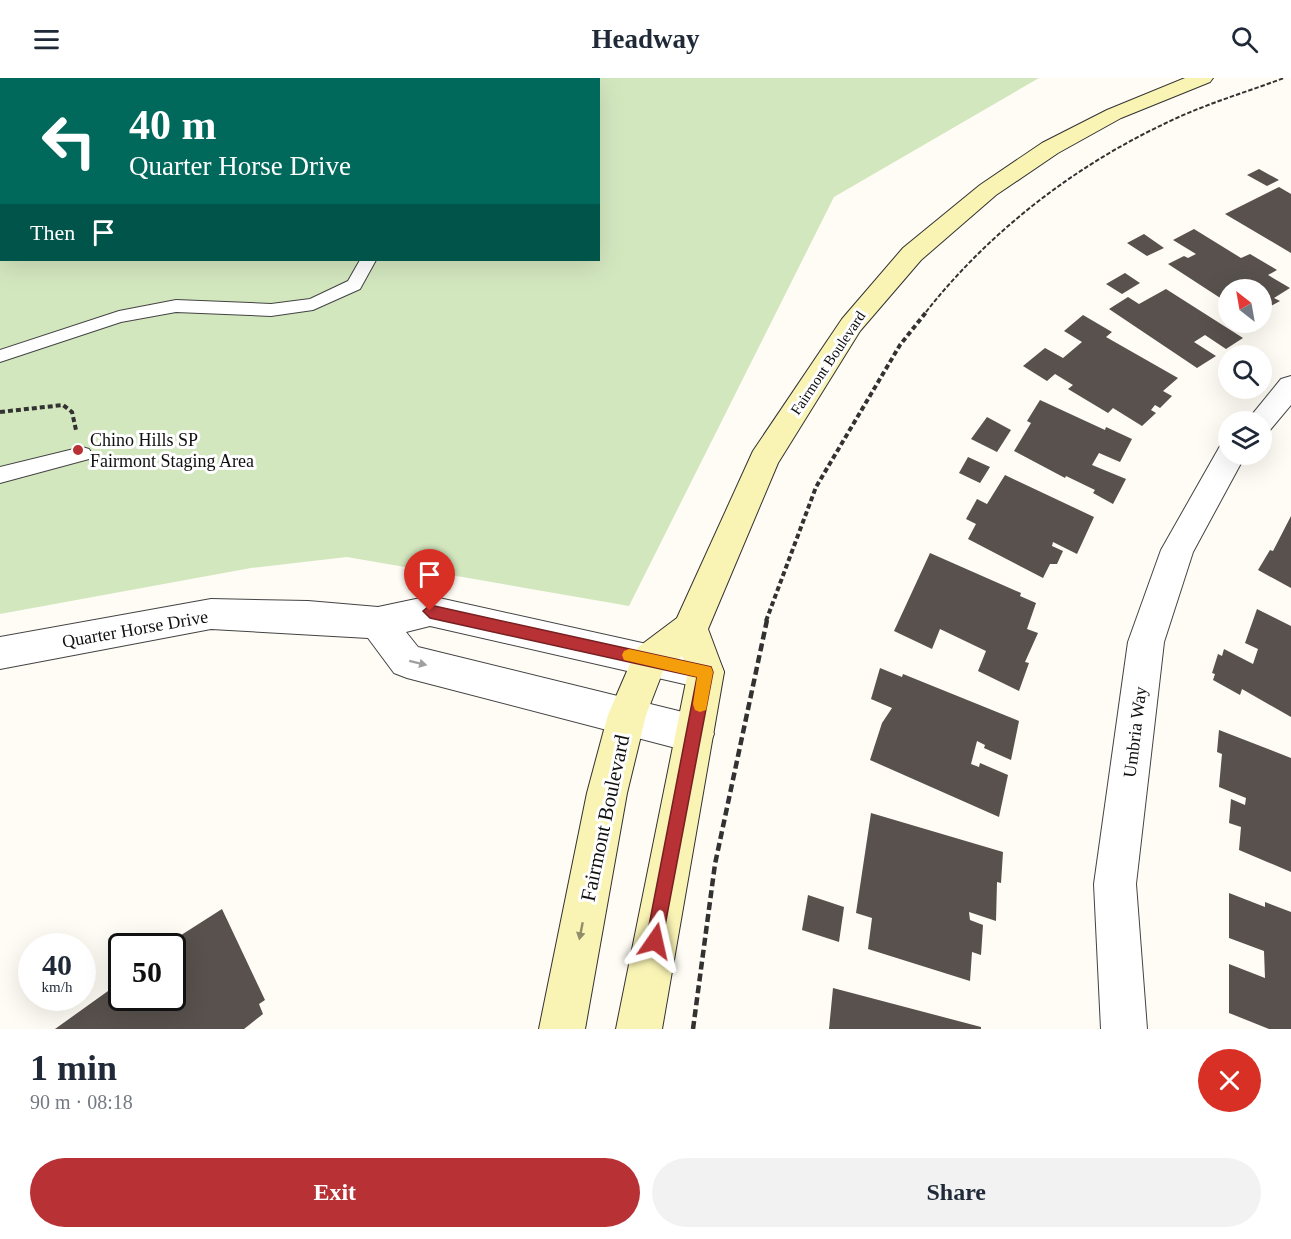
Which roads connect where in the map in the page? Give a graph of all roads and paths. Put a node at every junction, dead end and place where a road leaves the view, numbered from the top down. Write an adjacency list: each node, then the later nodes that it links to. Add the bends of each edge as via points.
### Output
1 (1203, 78): 12 (main road, Fairmont Boulevard, via 1114,114 1050,148 988,190 912,254 852,325 764,459)
2 (1284, 78): 20 (path, via 1166,123 1102,157 1002,230 947,285 900,345 863,404 816,488 765,624 715,864)
3 (368, 261): 4 (lane, via 354,285 313,304 271,310 176,306 118,317)
4 (0, 356)
5 (1291, 386): 6 (street)
6 (1269, 411)
7 (0, 412): 8 (path, via 63,405 72,412)
8 (82, 454): 10 (lane)
9 (1225, 465): 21 (street, Umbria Way, via 1177,550 1146,642 1115,884)
10 (0, 475)
11 (378, 623): 13 (street, Quarter Horse Drive, via 211,614); 14 (street, Quarter Horse Drive, via 430,611); 16 (street, one-way to 16, via 407,661)
12 (690, 629): 14 (main road, Fairmont Boulevard); 15 (main road)
13 (0, 653)
14 (650, 660): 15 (street, Quarter Horse Drive); 16 (main road, Fairmont Boulevard)
15 (706, 672): 17 (main road)
16 (627, 715): 17 (street); 18 (main road, Fairmont Boulevard, one-way to 18, via 607,793)
17 (695, 734): 19 (main road)
18 (562, 1029)
19 (639, 1029)
20 (693, 1029)
21 (1124, 1029)

